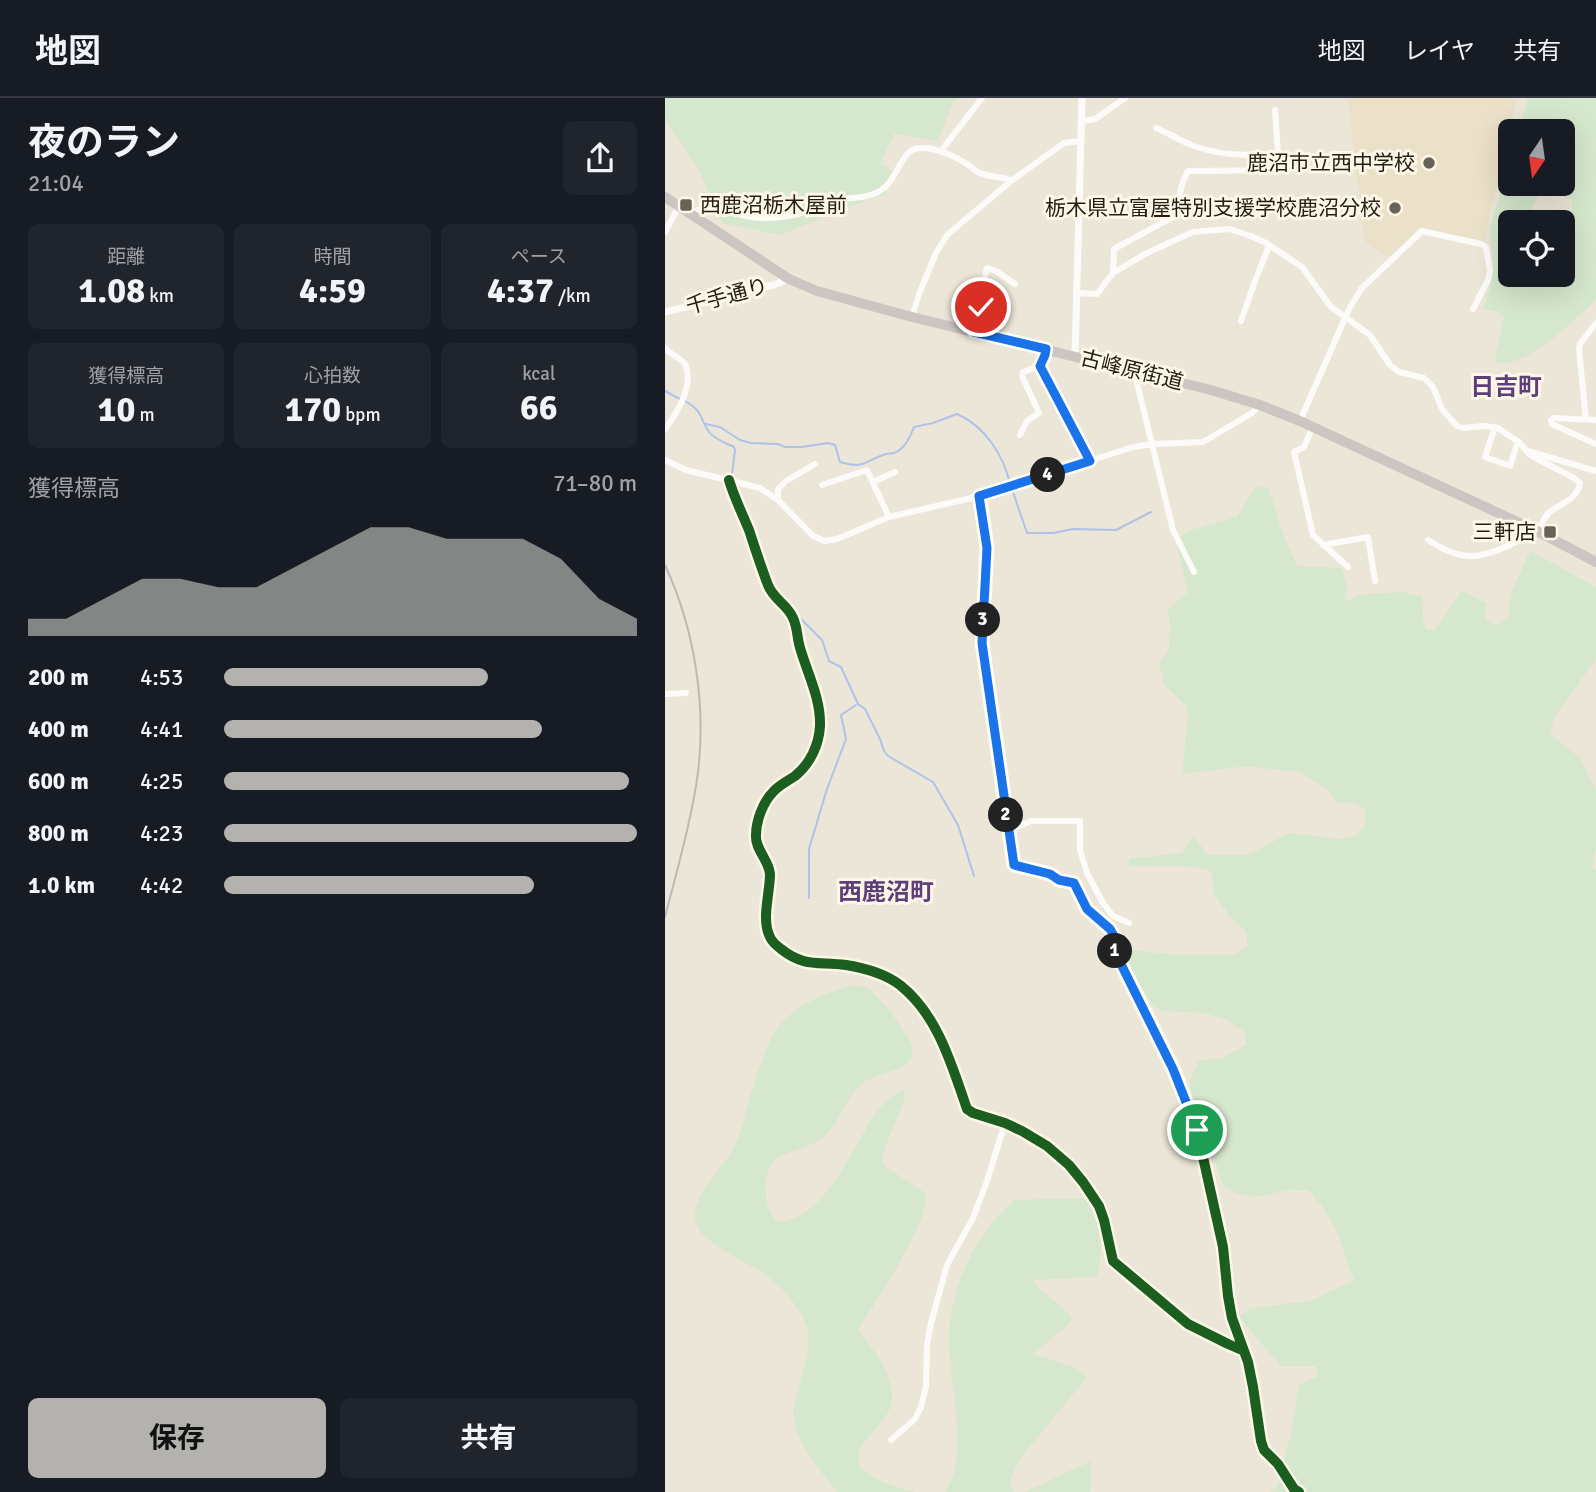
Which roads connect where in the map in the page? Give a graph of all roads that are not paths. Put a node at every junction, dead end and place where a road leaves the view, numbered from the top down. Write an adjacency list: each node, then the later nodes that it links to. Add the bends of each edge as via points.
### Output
1 (982, 98): 8 (street)
2 (1082, 98): 5 (street)
3 (1124, 98): 5 (street, via 1095,119)
4 (1275, 110): 6 (street, via 1278,153 1216,152)
5 (1082, 121): 7 (street)
6 (1156, 128)
7 (1081, 141): 10 (street, via 1064,143); 19 (street)
8 (941, 151): 10 (street, via 979,173); 13 (street, via 914,149 883,190 867,196 837,198 816,203 804,212 773,218 747,217 711,205)
9 (1287, 170): 16 (street, via 1188,171 1179,204 1182,212 1114,249)
10 (1011, 181): 22 (street, via 947,235)
11 (665, 197): 12 (main road, 古峰原街道)
12 (679, 206): 13 (main road, 古峰原街道); 14 (street)
13 (692, 215): 17 (main road, 古峰原街道)
14 (665, 232)
15 (1269, 246): 16 (street, via 1229,229 1193,232); 23 (street, via 1302,267 1331,307); 24 (street)
16 (1113, 273): 19 (street, via 1097,294)
17 (789, 279): 21 (street, 千手通り); 22 (main road, 古峰原街道)
18 (1015, 285): 26 (street, via 987,268)
19 (1076, 293): 29 (street)
20 (1473, 309): 23 (street, via 1490,271 1486,247 1422,231 1361,289)
21 (665, 312)
22 (912, 317): 26 (main road, 古峰原街道)
23 (1345, 318): 35 (street); 37 (street, via 1370,335 1390,366 1424,378 1457,426)
24 (1241, 321)
25 (1596, 323): 33 (street, via 1579,349)
26 (974, 332): 28 (main road, 古峰原街道)
27 (665, 348): 38 (street, via 686,366 687,384)
28 (1046, 349): 29 (main road, 古峰原街道); 30 (street)
29 (1075, 356): 31 (main road, 古峰原街道)
30 (1040, 366): 39 (street, via 1023,372 1039,413 1027,421); 45 (street)
31 (1137, 372): 32 (main road, 古峰原街道); 41 (street)
32 (1260, 405): 35 (main road, 古峰原街道); 41 (street, via 1203,442)
33 (1586, 419): 34 (street); 42 (street, via 1551,420)
34 (1596, 420)
35 (1300, 421): 36 (main road, 古峰原街道)
36 (1313, 426): 55 (main road, 古峰原街道); 57 (street, via 1304,447 1294,452 1313,535)
37 (1495, 427): 40 (street); 40 (street, via 1485,457 1510,466)
38 (665, 429)
39 (1020, 435)
40 (1518, 441): 43 (street)
41 (1153, 444): 45 (street); 60 (street, via 1173,530)
42 (1596, 444)
43 (1527, 450): 47 (street); 55 (street, via 1580,483 1573,498 1544,517)
44 (665, 460): 49 (street)
45 (1090, 461): 52 (street)
46 (815, 464): 53 (street, via 786,481 778,489)
47 (1596, 471)
48 (895, 472): 50 (street)
49 (729, 480): 53 (street, via 760,488); 66 (street, via 768,585 793,617 820,726 808,763 774,791 759,816 756,843 770,870 769,936 802,961 867,969 901,986 942,1041 967,1109)
50 (873, 482): 51 (street, via 867,470); 54 (street)
51 (822, 485)
52 (979, 496): 54 (street); 64 (street, via 987,548 982,643)
53 (778, 500): 54 (street, via 813,536 825,541)
54 (889, 517)
55 (1537, 531): 56 (street, via 1475,558 1443,550); 58 (main road, 古峰原街道)
56 (1428, 540)
57 (1323, 545): 59 (street); 61 (street, via 1369,537)
58 (1596, 562)
59 (1348, 567)
60 (1193, 572)
61 (1375, 581)
62 (686, 693): 63 (street)
63 (665, 694)
64 (1008, 831): 65 (street, via 1031,821 1080,821 1080,850 1087,873 1103,903 1114,916); 67 (street, via 1014,865 1074,883 1087,909 1116,939 1114,950 1173,1069 1197,1130)
65 (1129, 923)
66 (1005, 1123): 67 (street, via 1047,1146 1083,1182 1099,1206 1113,1261 1188,1324); 68 (street, via 973,1218 947,1265 929,1334 921,1407 915,1419)
67 (1242, 1350): 69 (street, via 1261,1441)
68 (891, 1440)
69 (1299, 1492)

